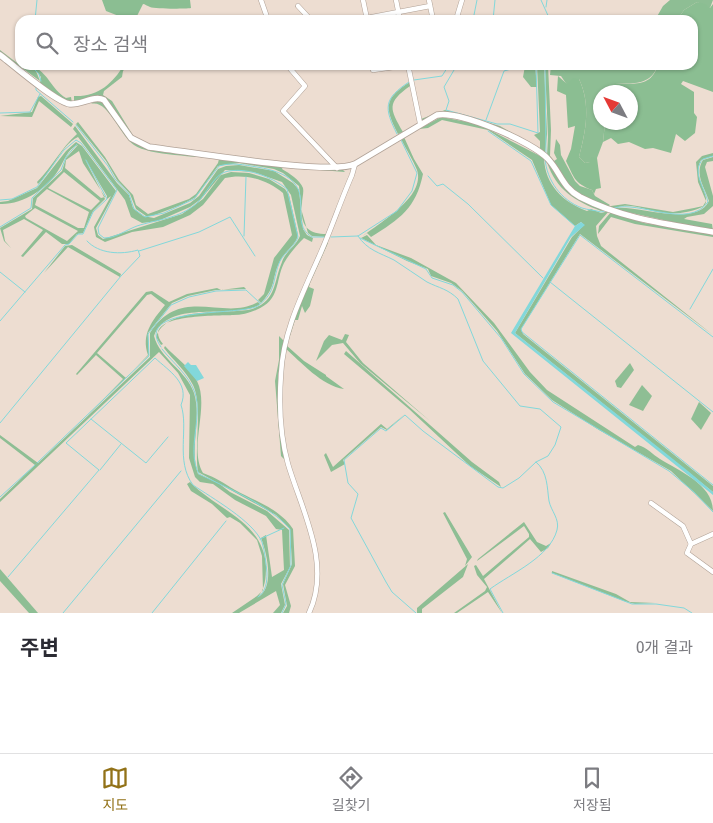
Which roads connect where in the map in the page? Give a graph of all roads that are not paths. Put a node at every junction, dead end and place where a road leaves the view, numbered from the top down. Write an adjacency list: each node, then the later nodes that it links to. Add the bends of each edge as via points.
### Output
1 (261, 0): 9 (street)
2 (363, 0): 11 (street)
3 (396, 0): 8 (street)
4 (429, 0): 7 (street)
5 (462, 0): 15 (street)
6 (298, 6): 10 (street)
7 (430, 6): 8 (street); 14 (street)
8 (398, 12): 12 (street); 13 (street)
9 (266, 15)
10 (306, 15)
11 (366, 15)
12 (385, 15)
13 (399, 15)
14 (432, 15)
15 (458, 15)
16 (0, 55): 17 (street)
17 (15, 66)
18 (20, 70): 23 (street, via 64,102 79,104 100,98 104,100 131,138 141,145)
19 (291, 70): 23 (street, via 305,86 283,111)
20 (409, 70): 21 (street)
21 (420, 124): 22 (street); 24 (street, via 442,114 483,123 548,158 567,187 594,203 630,217)
22 (355, 164): 23 (street); 29 (street, via 326,242 298,301 282,358 285,452 308,516 319,581)
23 (337, 168)
24 (713, 232)
25 (651, 503): 27 (street, via 683,526)
26 (713, 534): 27 (street)
27 (691, 544): 28 (street, via 687,553)
28 (713, 572)
29 (309, 613)

